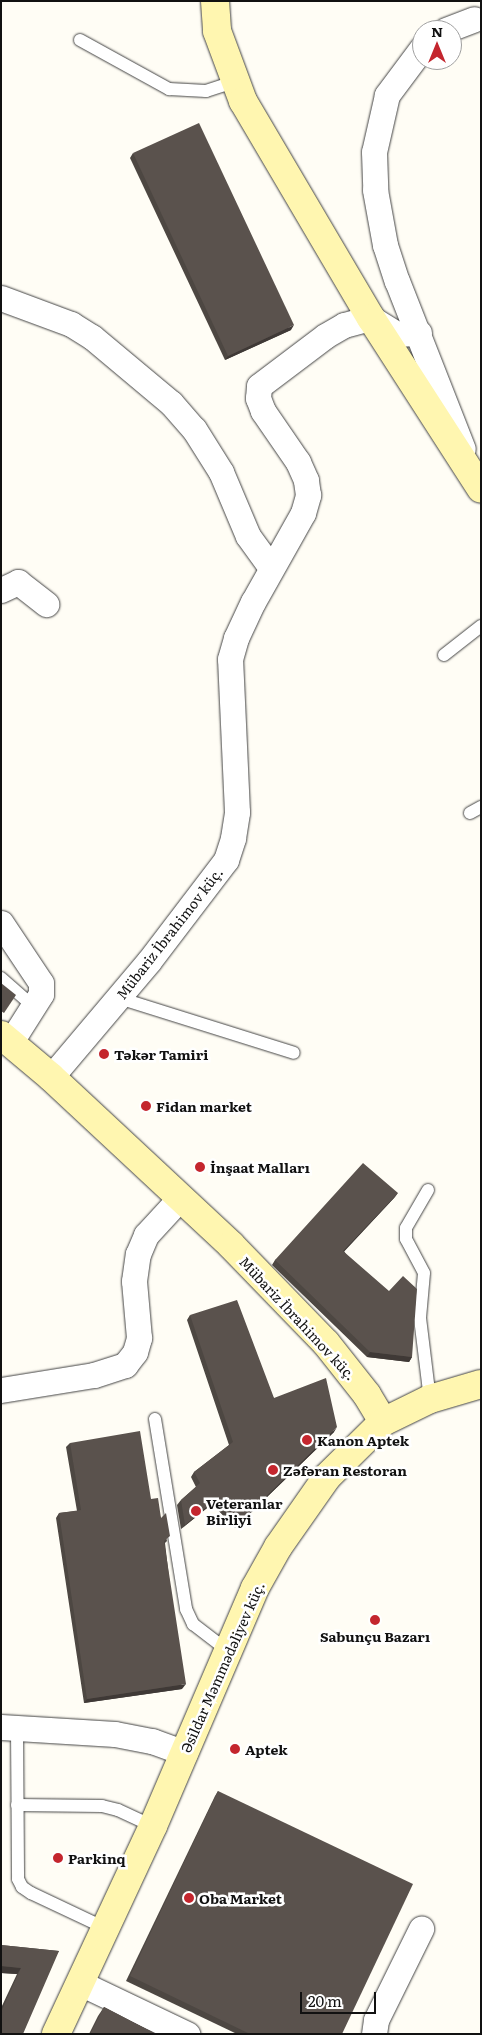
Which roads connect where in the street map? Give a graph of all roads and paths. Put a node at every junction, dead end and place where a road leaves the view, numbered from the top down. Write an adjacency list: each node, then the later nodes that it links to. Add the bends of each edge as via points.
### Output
1 (215, 1): 6 (street, via 217,31)
2 (474, 19): 3 (street)
3 (462, 24)
4 (80, 40): 6 (lane, via 169,89 206,91)
5 (412, 61): 9 (street, via 387,95 374,152 375,190 385,245)
6 (234, 82): 8 (street)
7 (1, 298): 11 (street, via 63,321 92,337 171,403 194,429 217,465 248,536)
8 (371, 318): 9 (street, via 397,334); 10 (street); 11 (street, Mübariz İbrahimov küç., via 325,336 259,386 258,398 263,411 298,462 308,496 303,512)
9 (419, 333): 10 (street)
10 (477, 483)
11 (272, 568): 18 (street, Mübariz İbrahimov küç., via 236,638 230,659 237,812 226,860)
12 (1, 590): 13 (street, via 18,582)
13 (46, 604)
14 (481, 626): 15 (lane)
15 (444, 655)
16 (1, 922): 19 (street, via 41,983 41,994)
17 (1, 978): 19 (lane)
18 (120, 998): 21 (lane); 22 (street, Mübariz İbrahimov küç.)
19 (34, 1007): 20 (street)
20 (6, 1039): 22 (street, Mübariz İbrahimov küç.)
21 (294, 1053)
22 (51, 1077): 24 (street, Mübariz İbrahimov küç.)
23 (428, 1190): 27 (lane, via 406,1228 406,1239 424,1273 420,1318)
24 (180, 1198): 26 (street, via 146,1235 138,1254 134,1281 139,1338 135,1352 125,1365 94,1375); 29 (street, Mübariz İbrahimov küç., via 231,1245 326,1343 367,1394)
25 (481, 1384): 27 (street, Əsildar Məmmədəliyev küç.)
26 (1, 1390)
27 (430, 1399): 29 (street, Əsildar Məmmədəliyev küç.)
28 (155, 1419): 30 (lane, via 186,1609 193,1624)
29 (384, 1422): 30 (street, Əsildar Məmmədəliyev küç., via 327,1477 300,1514 255,1588)
30 (228, 1651): 32 (street, Əsildar Məmmədəliyev küç.)
31 (9, 1728): 32 (street, via 115,1734 152,1741); 33 (lane)
32 (185, 1753): 34 (street, Əsildar Məmmədəliyev küç.)
33 (17, 1805): 34 (lane, via 102,1806); 35 (lane, via 18,1878 22,1887)
34 (153, 1826): 35 (street, Əsildar Məmmədəliyev küç.)
35 (107, 1929): 37 (street, Əsildar Məmmədəliyev küç.)
36 (421, 1929): 40 (street, via 376,2020)
37 (80, 1983): 38 (street, Əsildar Məmmədəliyev küç.); 39 (street)
38 (56, 2034)
39 (187, 2034)
40 (374, 2034)

